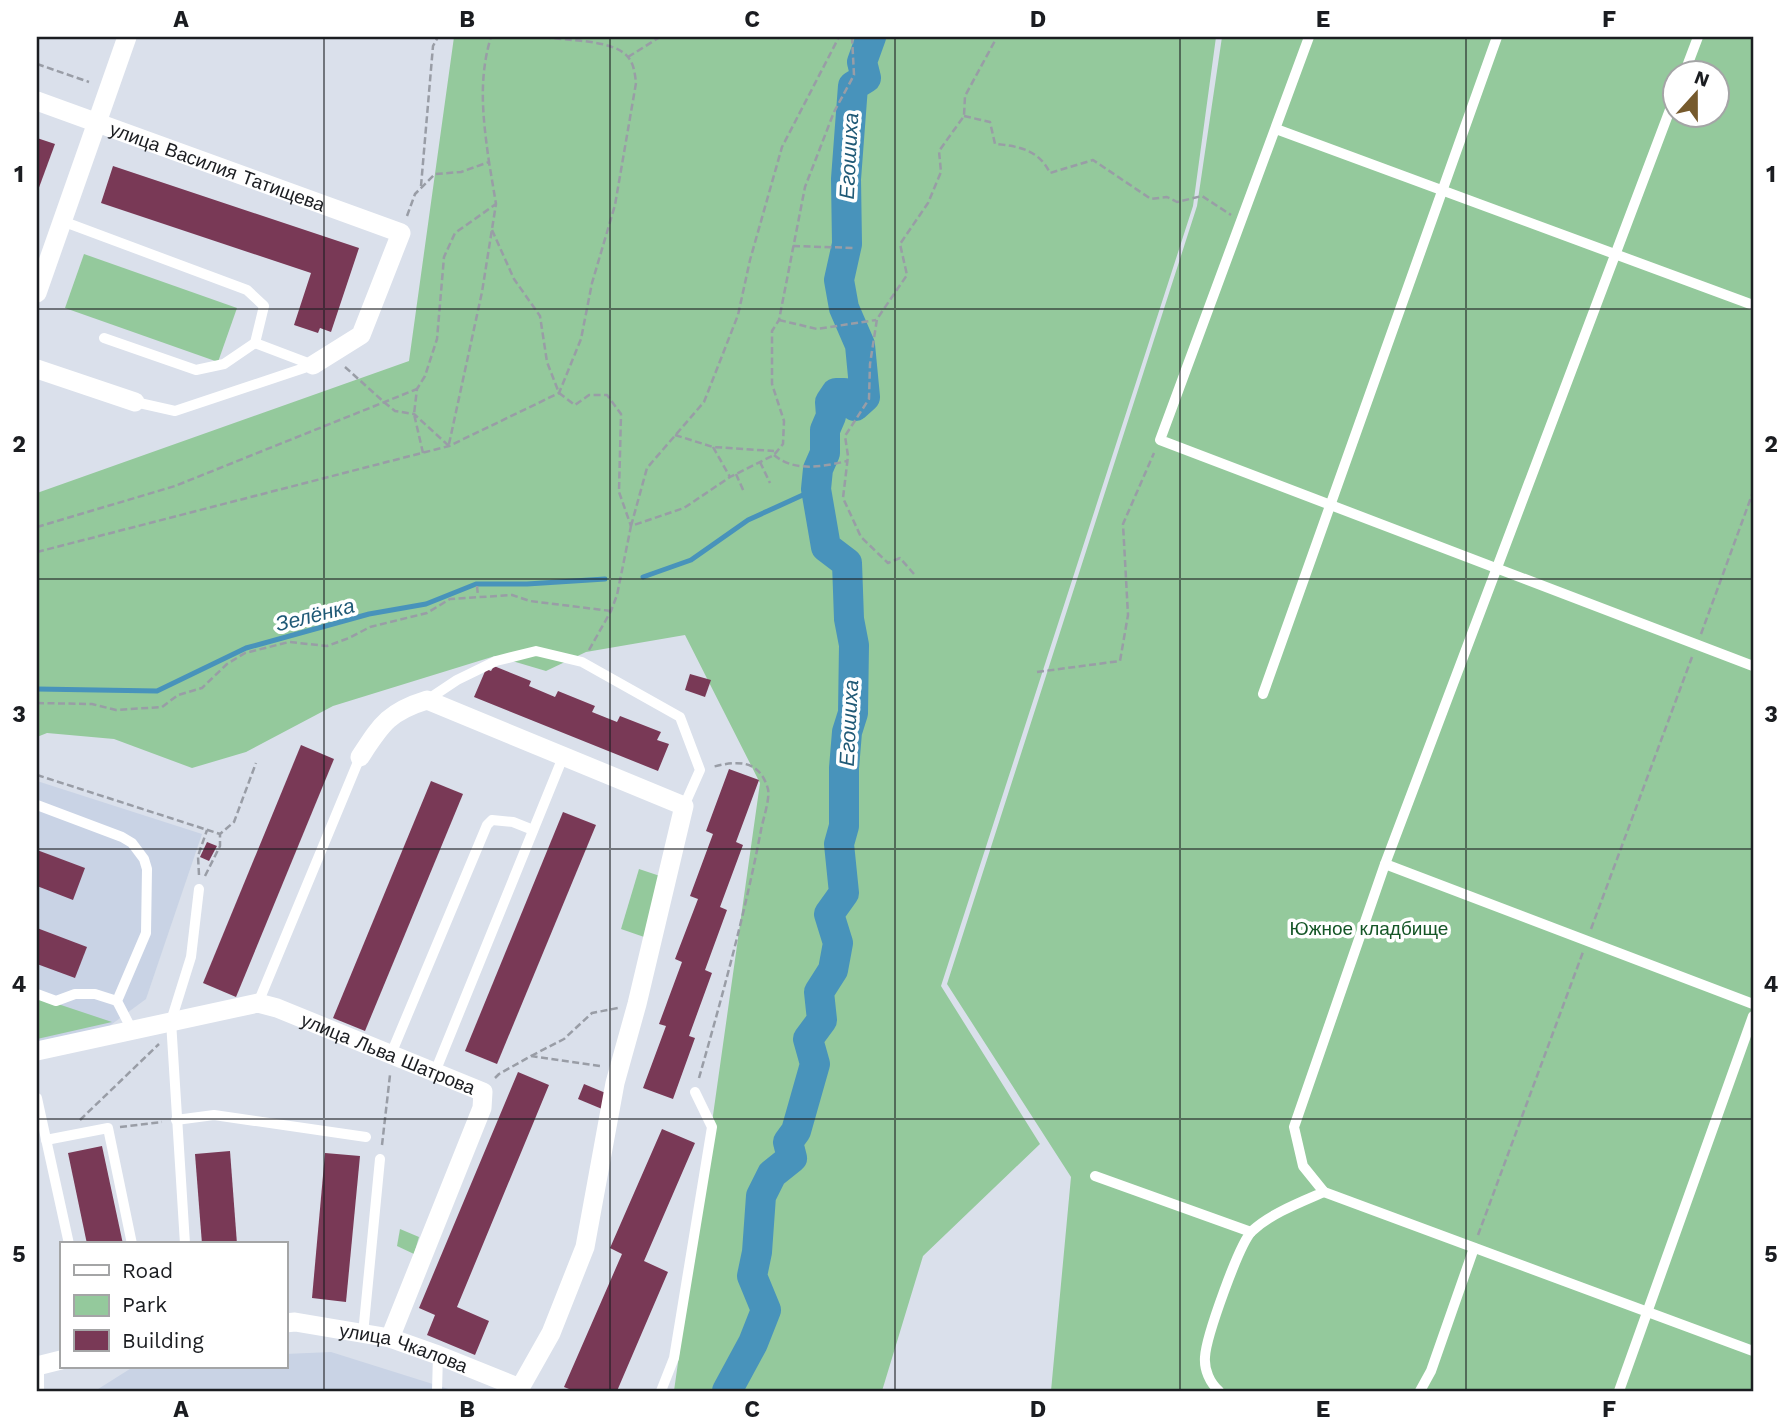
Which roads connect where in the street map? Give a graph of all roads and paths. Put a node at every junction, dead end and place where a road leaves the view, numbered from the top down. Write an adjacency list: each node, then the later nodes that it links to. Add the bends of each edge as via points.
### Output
1 (127, 37): 18 (street)
2 (438, 37): 22 (path, via 433,46)
3 (491, 37): 21 (path, via 481,106)
4 (544, 37): 12 (path, via 617,48)
5 (660, 37): 12 (path)
6 (839, 37): 46 (path, via 782,148 738,315 704,402)
7 (852, 37): 29 (path, via 854,75 805,187)
8 (997, 37): 17 (path, via 965,96)
9 (1309, 37): 19 (lane)
10 (1497, 37): 23 (lane)
11 (1698, 37): 13 (lane)
12 (628, 57): 42 (path, via 636,83 615,205 581,339)
13 (1689, 60)
14 (37, 64): 15 (path)
15 (89, 82)
16 (37, 101): 18 (street, улица Василия Татищева)
17 (964, 116): 26 (path, via 990,122 995,144 1018,146 1044,159 1050,173 1093,160 1151,199 1167,197 1177,202 1202,196); 34 (path, via 939,151 941,172 928,203 900,244 906,275)
18 (96, 123): 25 (street); 28 (street, улица Василия Татищева)
19 (1276, 129): 23 (lane); 26 (lane)
20 (1663, 130): 31 (lane)
21 (489, 162): 22 (path, via 461,172 435,174); 24 (path)
22 (421, 188): 28 (path)
23 (1441, 190): 31 (lane); 59 (lane)
24 (496, 204): 27 (path); 41 (path, via 455,233 444,257 437,339)
25 (62, 221): 32 (street); 37 (lane, via 247,290 264,306)
26 (1241, 221): 47 (lane)
27 (492, 230): 42 (path, via 514,279 540,316 547,362); 48 (path)
28 (401, 233): 38 (street, via 361,335)
29 (793, 246): 30 (path); 35 (path)
30 (855, 248)
31 (1615, 254): 33 (lane); 63 (lane)
32 (37, 293)
33 (1753, 305)
34 (877, 319): 35 (path, via 817,328); 52 (path, via 869,399 845,436)
35 (779, 320): 51 (path, via 772,331 772,384 784,421 783,444)
36 (104, 338): 37 (lane, via 196,370 224,364)
37 (255, 343): 39 (lane)
38 (331, 353): 39 (street); 44 (path)
39 (313, 365): 43 (lane, via 175,411)
40 (37, 369): 43 (street)
41 (417, 389): 44 (path); 45 (path)
42 (559, 393): 48 (path); 60 (path, via 575,404 589,395 607,396 621,414 619,492)
43 (135, 402)
44 (384, 403): 45 (path, via 395,411); 61 (path, via 175,486)
45 (414, 414): 48 (path); 50 (path)
46 (675, 435): 49 (path); 60 (path, via 647,468)
47 (1160, 440): 59 (lane); 71 (path, via 1124,524 1128,615 1120,661)
48 (449, 446): 50 (path)
49 (713, 447): 51 (path); 55 (path)
50 (423, 453): 62 (path)
51 (775, 453): 52 (path, via 783,463 795,466); 53 (path)
52 (848, 461): 64 (path, via 843,498 861,537 888,563 900,558)
53 (760, 462): 54 (path); 56 (path)
54 (736, 474): 55 (path); 57 (path)
55 (730, 477): 60 (path, via 684,508)
56 (770, 482)
57 (744, 492)
58 (1753, 492): 68 (path)
59 (1331, 505): 63 (lane); 72 (lane)
60 (631, 526): 67 (path)
61 (37, 527)
62 (37, 552)
63 (1497, 568): 68 (lane); 85 (lane)
64 (914, 574)
65 (477, 586): 66 (path)
66 (478, 596): 67 (path, via 512,595); 74 (path, via 450,599 427,613 370,626 327,646 289,642 245,653 202,688 178,695 162,708 116,710 92,704)
67 (611, 611): 69 (path)
68 (1697, 644): 70 (lane); 87 (path)
69 (587, 654)
70 (1753, 666)
71 (1037, 672)
72 (1263, 694)
73 (427, 700): 75 (street, via 406,706 383,723); 76 (street); 78 (lane, via 496,661 536,650 582,662 680,717)
74 (37, 703)
75 (360, 757): 90 (lane)
76 (563, 757): 81 (street); 83 (lane)
77 (256, 763): 84 (path, via 234,822)
78 (700, 769): 81 (lane); 102 (path, via 745,762 760,774 768,790 751,886)
79 (37, 775): 82 (path)
80 (37, 805): 89 (lane, via 122,837 144,859 146,933)
81 (684, 806): 91 (street)
82 (207, 830): 84 (path); 86 (path, via 198,856)
83 (533, 830): 97 (lane, via 507,820 492,820 487,825); 100 (lane)
84 (220, 834): 86 (path, via 220,846)
85 (1385, 864): 87 (lane); 111 (lane, via 1294,1127 1303,1166)
86 (199, 889): 94 (lane, via 191,957)
87 (1587, 941): 92 (lane); 116 (path)
88 (37, 994): 89 (lane, via 56,1001 95,993)
89 (117, 1001): 95 (lane)
90 (258, 1003): 94 (street, улица Льва Шатрова); 97 (street, улица Льва Шатрова)
91 (637, 1004): 98 (path, via 592,1013 564,1039); 125 (street, via 615,1083 585,1247 551,1334)
92 (1753, 1004)
93 (1753, 1016): 117 (lane)
94 (171, 1027): 95 (street, улица Льва Шатрова); 104 (lane); 106 (path)
95 (132, 1030): 96 (street, улица Льва Шатрова)
96 (37, 1051)
97 (392, 1054): 100 (street, улица Льва Шатрова); 109 (path)
98 (531, 1056): 99 (path); 101 (path, via 499,1073)
99 (582, 1063)
100 (435, 1072): 101 (street, улица Льва Шатрова)
101 (483, 1092): 120 (street, улица Льва Шатрова, via 482,1108)
102 (695, 1092): 128 (lane, via 712,1126 674,1358)
103 (37, 1098): 108 (lane)
104 (176, 1120): 105 (path); 107 (lane, via 214,1115); 115 (lane)
105 (108, 1128): 106 (lane); 114 (lane)
106 (62, 1136): 108 (lane)
107 (366, 1137)
108 (46, 1140): 113 (lane)
109 (380, 1159): 119 (lane)
110 (1095, 1176): 112 (lane)
111 (1324, 1192): 112 (lane); 116 (lane)
112 (1251, 1232): 129 (lane, via 1222,1293 1205,1357 1209,1379)
113 (69, 1242)
114 (132, 1242)
115 (185, 1242)
116 (1474, 1248): 117 (lane); 130 (lane)
117 (1648, 1312): 121 (lane); 131 (lane)
118 (287, 1323): 119 (street, улица Чкалова)
119 (363, 1334): 120 (street, улица Чкалова)
120 (390, 1338): 122 (street, улица Чкалова)
121 (1753, 1351)
122 (438, 1354): 125 (street, улица Чкалова); 127 (lane)
123 (60, 1360): 124 (street)
124 (38, 1366): 126 (lane)
125 (521, 1390)
126 (39, 1391)
127 (437, 1391)
128 (661, 1391)
129 (1219, 1391)
130 (1420, 1391)
131 (1619, 1391)

